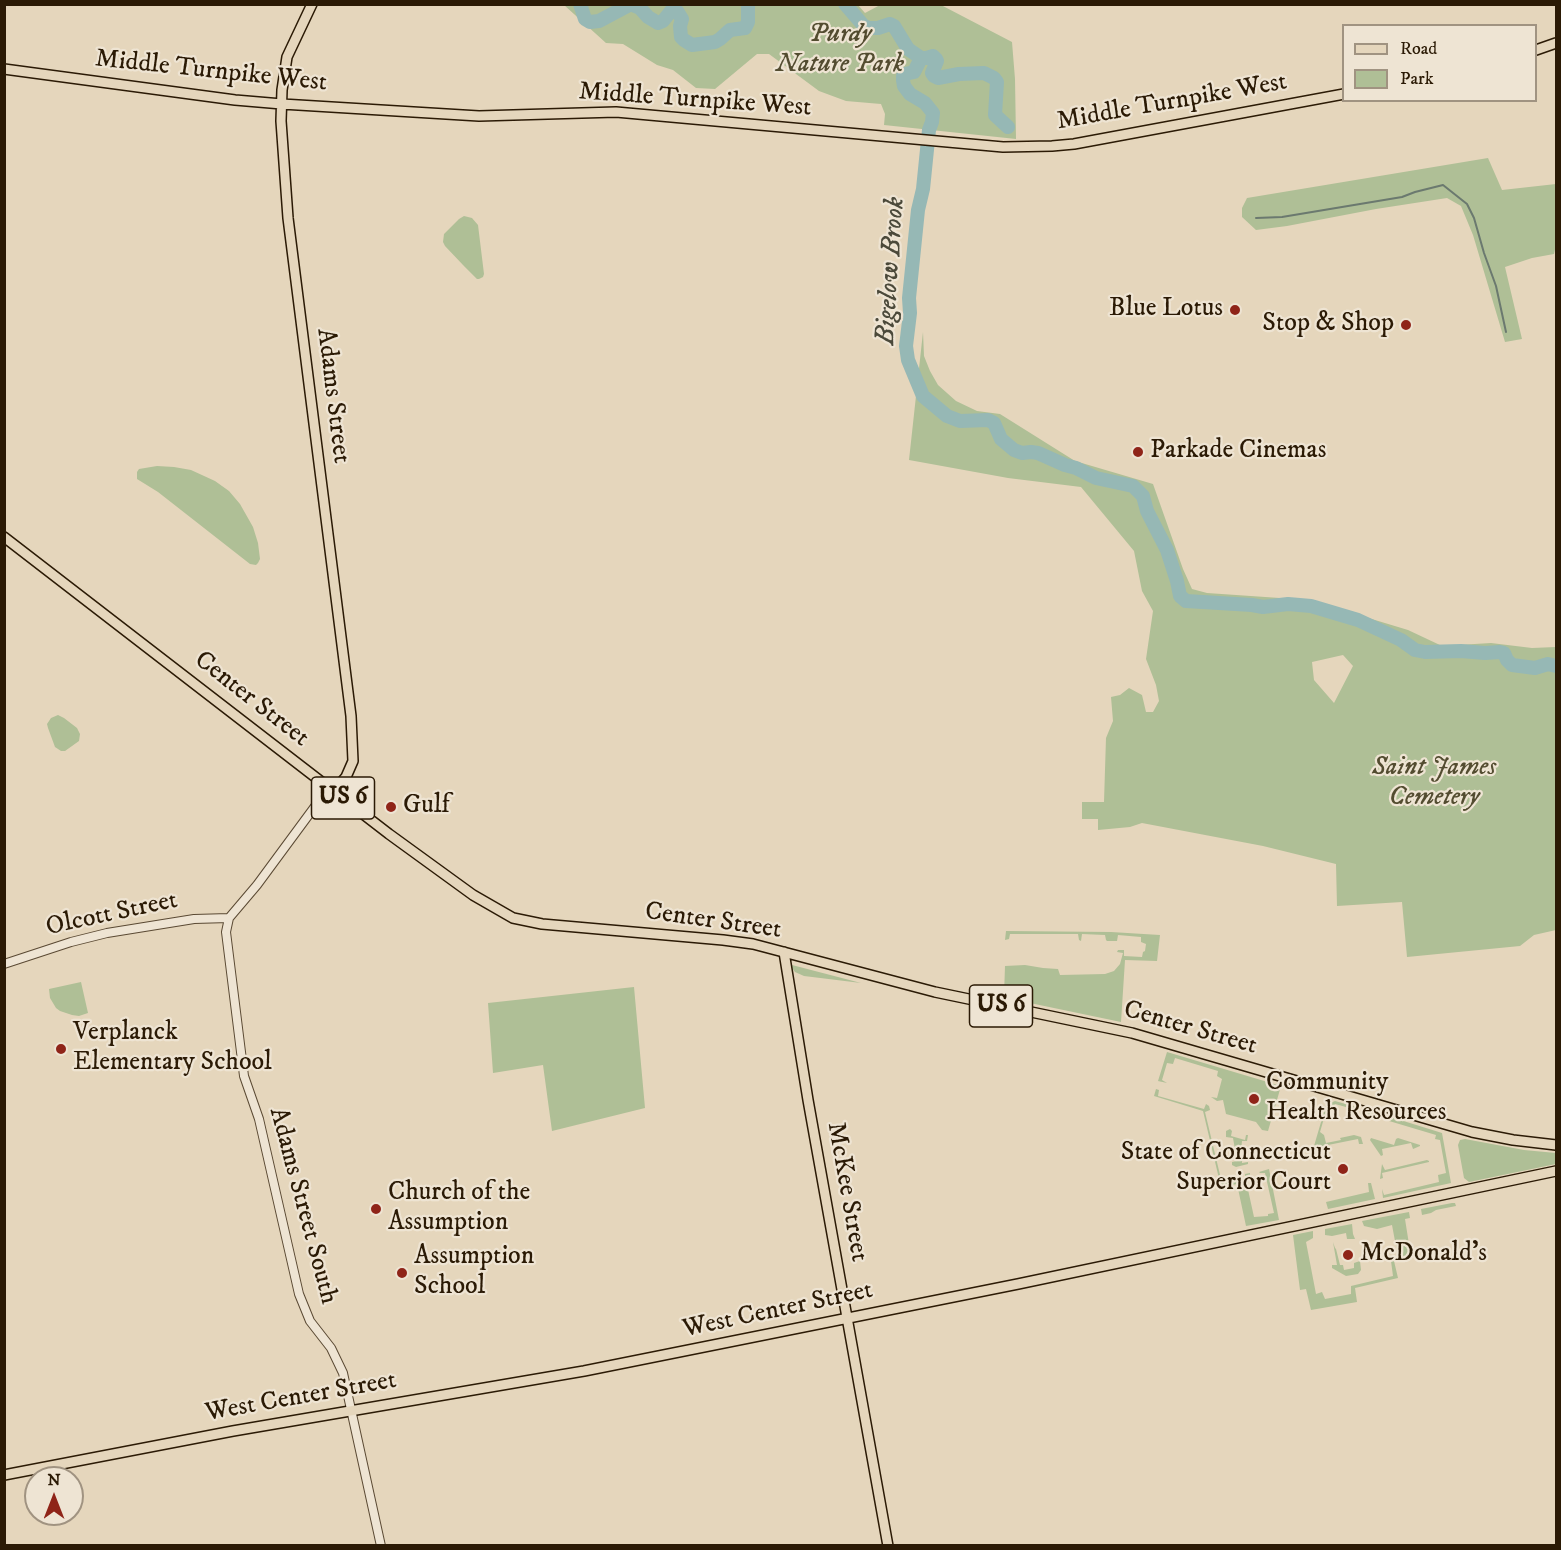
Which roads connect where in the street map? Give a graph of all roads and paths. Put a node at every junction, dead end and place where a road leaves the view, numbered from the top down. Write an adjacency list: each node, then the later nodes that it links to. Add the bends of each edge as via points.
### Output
1 (312, 4): 6 (main road, Adams Street, via 287,57)
2 (1557, 43): 3 (main road)
3 (1537, 50)
4 (4, 69): 6 (main road, Middle Turnpike West)
5 (1342, 94): 6 (main road, Middle Turnpike West, via 1074,144 1003,147 616,112 479,116)
6 (282, 104): 8 (main road, Adams Street, via 288,218 351,716 353,760 346,777)
7 (4, 537): 8 (main road, Center Street / US 6)
8 (333, 791): 9 (street, via 316,805); 10 (main road, Center Street / US 6, via 465,890 513,918 542,924 737,941)
9 (229, 918): 11 (street, Olcott Street, via 194,919 107,933); 15 (street, Adams Street South, via 225,932 244,1076 259,1119 299,1294 310,1321 339,1361)
10 (784, 952): 12 (main road, Center Street / US 6, via 935,992 1125,1032 1483,1134); 14 (main road, McKee Street)
11 (4, 964)
12 (1557, 1145)
13 (1557, 1171): 14 (main road, West Center Street)
14 (847, 1318): 15 (main road, West Center Street, via 568,1374); 18 (main road, McKee Street)
15 (351, 1411): 16 (main road, West Center Street); 17 (street, Adams Street South)
16 (4, 1475)
17 (381, 1545)
18 (888, 1545)

